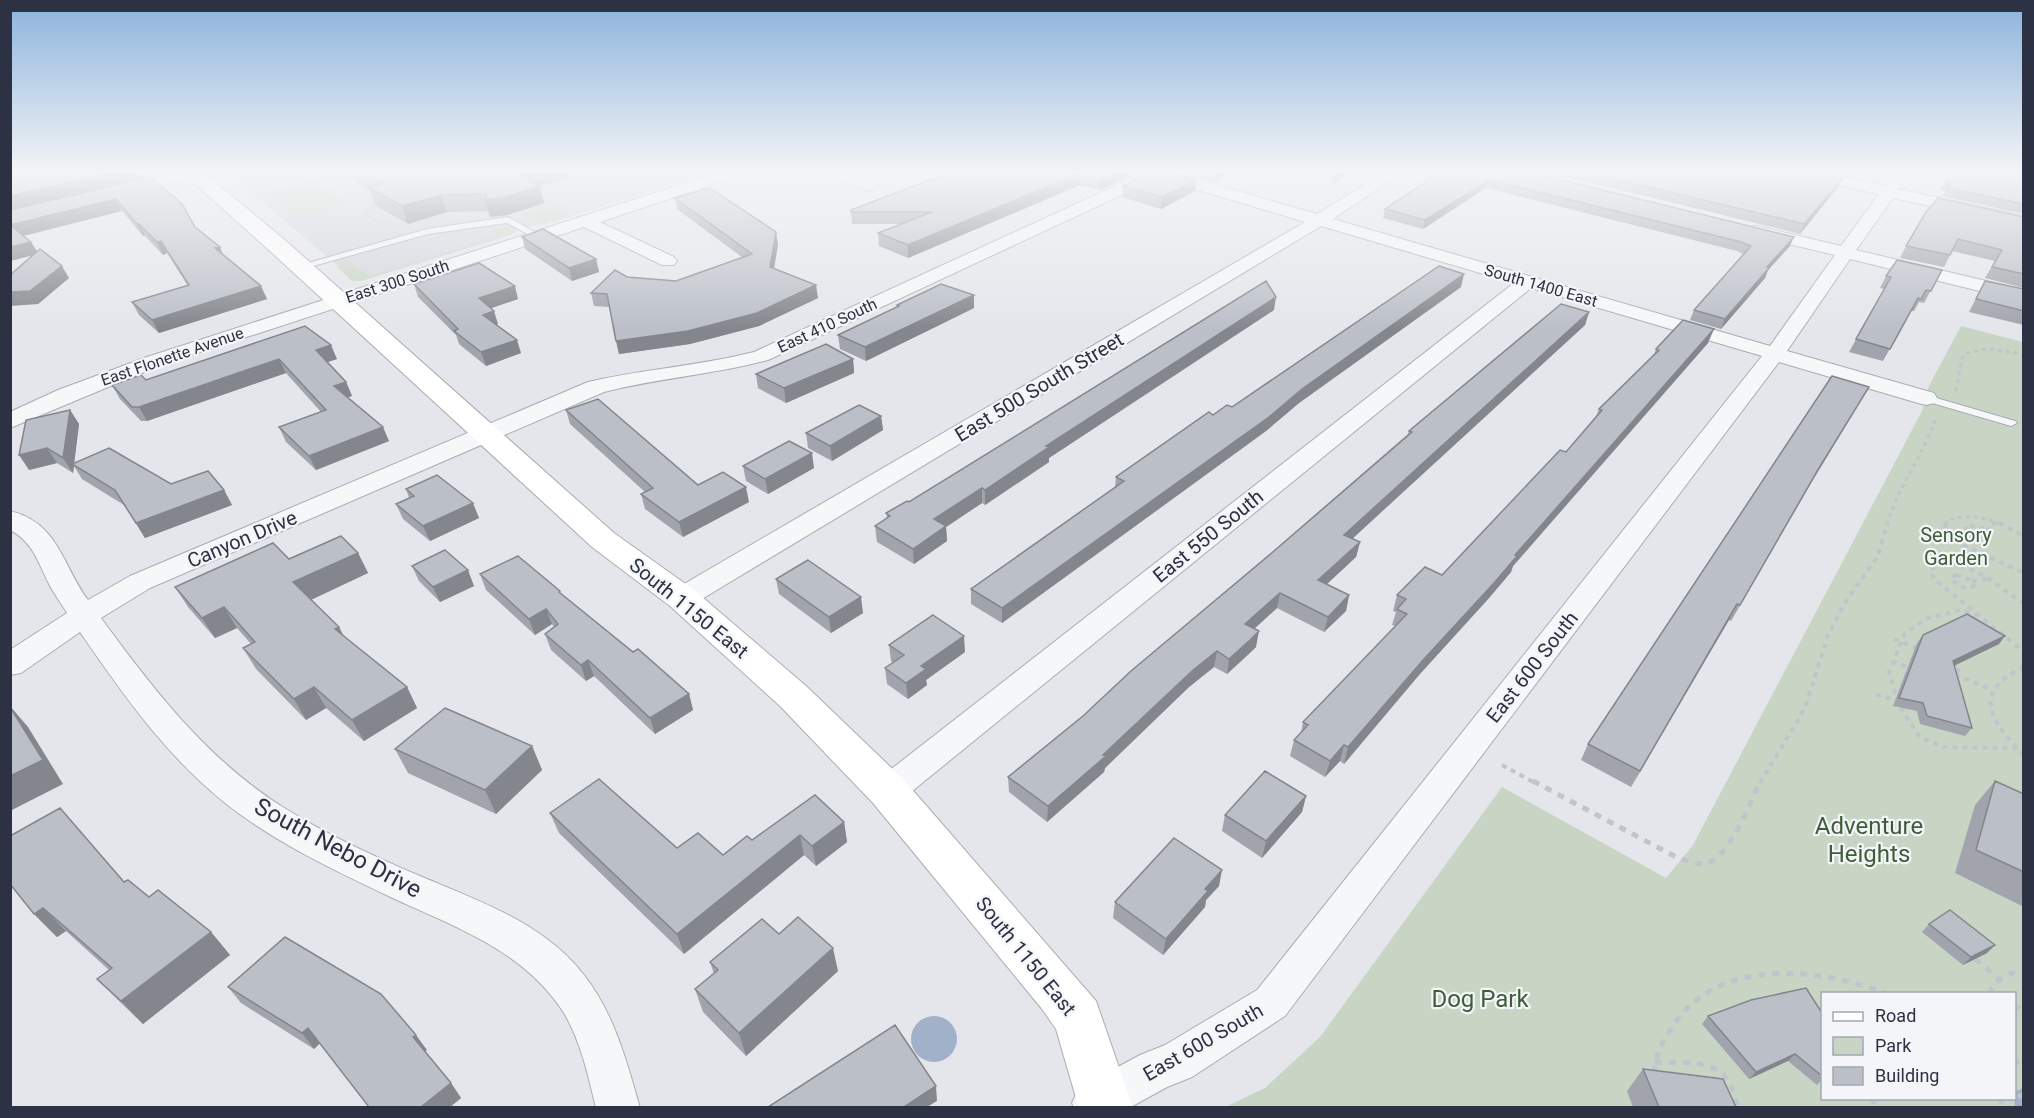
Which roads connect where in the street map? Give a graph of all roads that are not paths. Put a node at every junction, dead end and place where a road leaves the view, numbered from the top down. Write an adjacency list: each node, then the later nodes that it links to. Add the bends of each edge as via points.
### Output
1 (251, 225): 14 (street, South 1150 East)
2 (475, 225): 14 (lane, via 427,232)
3 (518, 225): 11 (lane)
4 (572, 225): 11 (street, East 300 South)
5 (594, 225): 13 (street)
6 (1044, 225): 22 (street, East 410 South, via 761,356 596,387)
7 (1311, 225): 24 (street, East 500 South Street)
8 (1338, 225): 15 (street, South 1400 East)
9 (1865, 225): 12 (street, East 600 South)
10 (1742, 227): 12 (street)
11 (538, 236): 17 (street, East 300 South)
12 (1846, 253): 16 (street); 18 (street, East 600 South)
13 (668, 261)
14 (299, 267): 17 (street, South 1150 East)
15 (1528, 281): 18 (street, South 1400 East); 27 (street, East 550 South)
16 (2024, 296)
17 (337, 301): 20 (street, East Flonette Avenue, via 110,376); 22 (street, South 1150 East)
18 (1774, 354): 19 (street, South 1400 East); 28 (street, East 600 South, via 1271,1003 1178,1062 1155,1070)
19 (1931, 405): 21 (lane)
20 (10, 421)
21 (2012, 423)
22 (484, 434): 24 (street, South 1150 East, via 603,540); 25 (street, Canyon Drive, via 141,582)
23 (10, 519): 25 (street, South Nebo Drive, via 38,537)
24 (682, 598): 27 (street, South 1150 East, via 793,696)
25 (84, 615): 26 (street, Canyon Drive); 29 (street, South Nebo Drive, via 141,693 201,764 260,811 390,880 496,927 545,959 570,987 601,1045)
26 (10, 664)
27 (888, 791): 28 (street, South 1150 East, via 1077,1018)
28 (1098, 1104)
29 (618, 1107)

